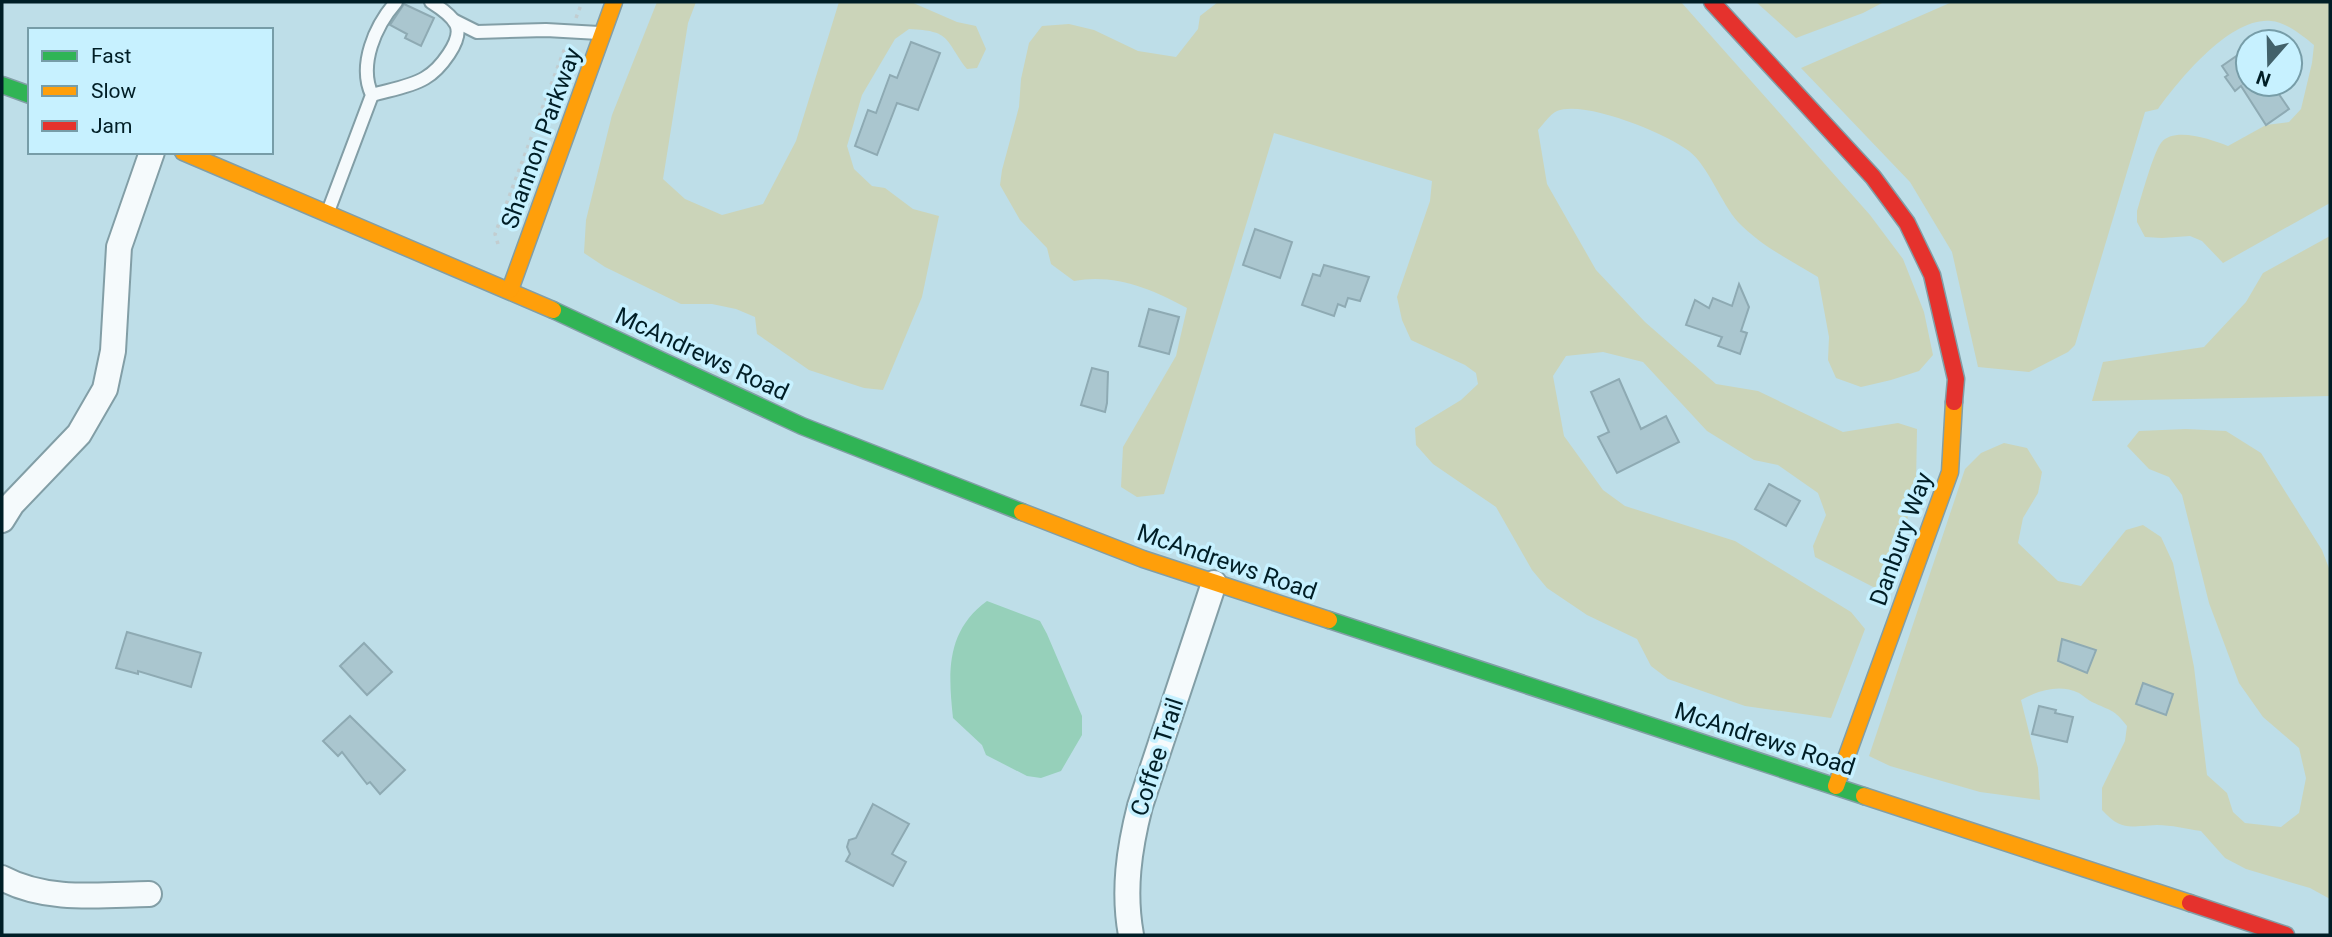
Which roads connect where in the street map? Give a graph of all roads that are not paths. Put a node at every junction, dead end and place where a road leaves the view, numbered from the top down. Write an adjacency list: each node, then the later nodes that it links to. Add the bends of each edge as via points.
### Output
1 (396, 2): 9 (lane, via 383,20 368,58 367,83)
2 (431, 2): 5 (lane)
3 (614, 2): 6 (main road, Shannon Parkway)
4 (1712, 2): 16 (main road, Danbury Way, via 1873,177 1906,223 1932,275 1956,379 1950,472)
5 (455, 21): 6 (lane, via 477,32); 9 (lane, via 458,30 452,50 425,79)
6 (603, 33): 13 (main road, Shannon Parkway)
7 (2, 85): 8 (main road)
8 (28, 94)
9 (372, 95): 12 (lane)
10 (151, 154): 14 (street, via 119,247 113,351 104,389 79,434)
11 (188, 154): 12 (main road, McAndrews Road)
12 (327, 213): 13 (main road, McAndrews Road)
13 (510, 290): 15 (main road, McAndrews Road, via 802,426)
14 (2, 520)
15 (1214, 583): 16 (main road, McAndrews Road); 19 (street, Coffee Trail, via 1131,842 1127,918)
16 (1836, 786): 20 (main road, McAndrews Road)
17 (2, 878): 18 (street, via 18,887 66,896)
18 (149, 894)
19 (1131, 935)
20 (2286, 935)

